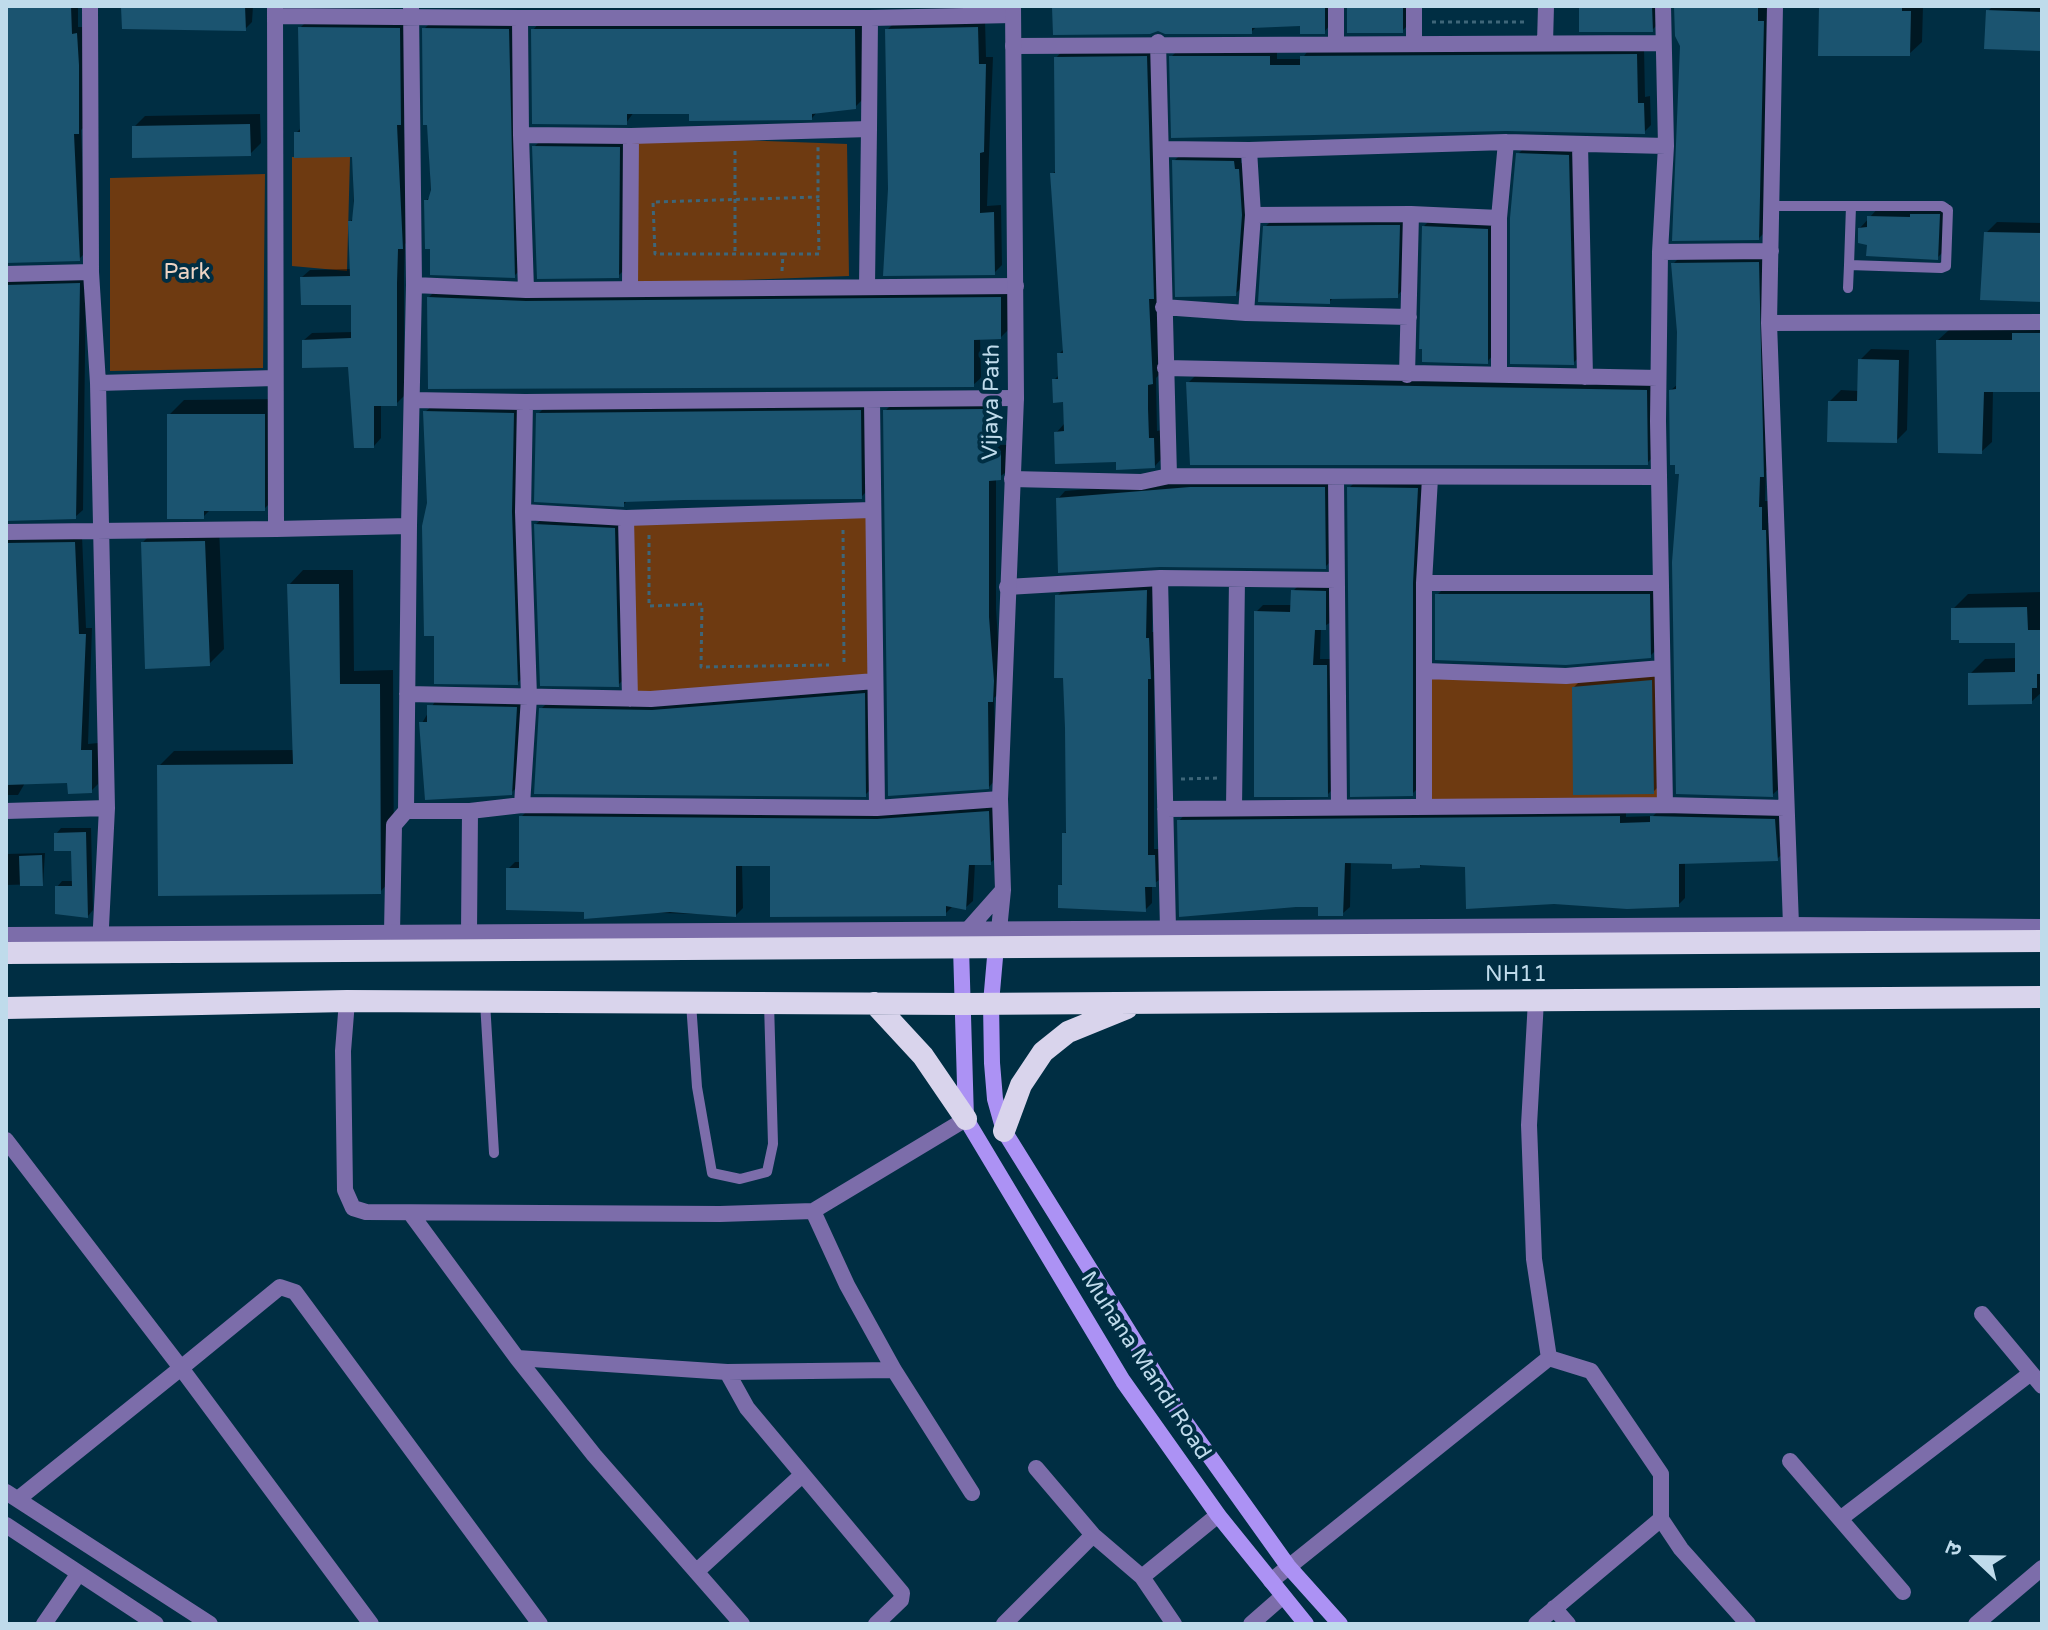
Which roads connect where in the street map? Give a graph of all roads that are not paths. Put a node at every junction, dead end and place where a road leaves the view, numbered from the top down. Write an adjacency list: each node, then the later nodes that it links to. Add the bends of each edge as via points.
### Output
1 (90, 6): 34 (street)
2 (1336, 6): 13 (street)
3 (1414, 6): 14 (street)
4 (1663, 6): 16 (street)
5 (1775, 6): 26 (street)
6 (411, 10): 8 (street); 10 (street); 36 (street)
7 (1013, 10): 11 (street); 17 (street, Vijaya Path)
8 (275, 11): 51 (street)
9 (1542, 14): 15 (street)
10 (520, 18): 11 (street); 19 (street)
11 (870, 18): 18 (street)
12 (1158, 42): 13 (street); 17 (street); 24 (street)
13 (1336, 42): 14 (street)
14 (1414, 42): 15 (street)
15 (1545, 43): 16 (street)
16 (1663, 43): 23 (street)
17 (1013, 46): 38 (street, Vijaya Path)
18 (869, 129): 20 (street); 37 (street)
19 (521, 135): 20 (street); 41 (street)
20 (631, 136): 39 (street)
21 (1506, 142): 22 (street); 25 (street); 30 (street)
22 (1580, 144): 23 (street); 50 (street)
23 (1666, 146): 32 (street)
24 (1163, 149): 25 (street); 42 (street)
25 (1249, 150): 29 (street)
26 (1772, 206): 27 (lane); 31 (street)
27 (1851, 206): 33 (lane); 33 (lane, via 1942,206 1948,210 1948,259 1941,268)
28 (1411, 214): 29 (street); 30 (street); 44 (street)
29 (1253, 215): 43 (street)
30 (1499, 218): 48 (street)
31 (1771, 251): 32 (street); 46 (street)
32 (1660, 252): 52 (street)
33 (1849, 265): 40 (lane)
34 (91, 272): 35 (street); 53 (street)
35 (6, 274)
36 (414, 285): 41 (street); 55 (street)
37 (867, 286): 38 (street); 39 (street)
38 (1016, 286): 54 (street, Vijaya Path)
39 (630, 288): 41 (street)
40 (1848, 288)
41 (526, 290)
42 (1163, 307): 43 (street); 47 (street)
43 (1246, 313): 44 (street)
44 (1409, 317): 49 (street)
45 (2042, 322): 46 (street)
46 (1769, 323): 90 (street)
47 (1165, 368): 49 (street); 58 (street)
48 (1499, 374): 49 (street); 50 (street)
49 (1407, 375)
50 (1585, 377): 52 (street)
51 (275, 378): 53 (street); 67 (street)
52 (1658, 378): 59 (street)
53 (98, 383): 69 (street)
54 (1016, 398): 56 (street); 61 (street, Vijaya Path)
55 (412, 400): 57 (street); 66 (street)
56 (872, 400): 57 (street); 63 (street)
57 (525, 402): 64 (street)
58 (1169, 476): 61 (street, via 1141,482); 62 (street)
59 (1659, 477): 60 (street); 74 (street)
60 (1430, 478): 62 (street); 73 (street)
61 (1012, 479): 75 (street, Vijaya Path)
62 (1336, 479): 72 (street)
63 (871, 510): 65 (street); 78 (street)
64 (523, 512): 65 (street); 80 (street)
65 (626, 518): 81 (street)
66 (409, 526): 67 (street); 79 (street)
67 (276, 529): 69 (street)
68 (6, 532): 69 (street)
69 (101, 533): 87 (street)
70 (1160, 578): 71 (street); 75 (street); 91 (street)
71 (1237, 579): 72 (street); 89 (street)
72 (1337, 580): 86 (street)
73 (1424, 583): 74 (street); 77 (street)
74 (1660, 583): 76 (street)
75 (1007, 587): 82 (street, Vijaya Path)
76 (1662, 668): 77 (street, via 1566,676); 85 (street)
77 (1425, 671): 84 (street)
78 (875, 681): 81 (street); 88 (street)
79 (407, 694): 80 (street); 93 (street)
80 (529, 697): 81 (street); 83 (street)
81 (630, 699)
82 (1000, 799): 88 (street); 95 (street, Vijaya Path)
83 (522, 805): 88 (street); 94 (street)
84 (1424, 805): 85 (street); 86 (street)
85 (1665, 805): 90 (street)
86 (1339, 807): 89 (street)
87 (107, 808): 92 (street); 105 (street)
88 (877, 808)
89 (1234, 808): 91 (street)
90 (1785, 808): 96 (street)
91 (1165, 809): 98 (street)
92 (6, 811)
93 (406, 811): 94 (street); 99 (street, via 394,825)
94 (470, 811): 100 (street)
95 (1003, 890): 102 (street); 103 (street, Vijaya Path)
96 (1791, 925): 97 (street); 98 (street)
97 (2042, 927)
98 (1168, 929): 103 (street)
99 (392, 933): 100 (street); 105 (street)
100 (469, 933): 102 (street)
101 (6, 935): 105 (street)
102 (963, 938): 103 (highway); 105 (highway); 116 (main road)
103 (998, 938): 104 (highway); 114 (main road)
104 (2042, 941)
105 (100, 944): 106 (highway)
106 (6, 953)
107 (2042, 997): 108 (highway, NH11)
108 (1536, 1000): 115 (highway, NH11); 126 (street, via 1529,1125 1534,1259)
109 (347, 1001): 110 (highway, NH11); 117 (highway, NH11); 123 (street, via 345,1190 353,1208)
110 (485, 1002): 111 (highway, NH11); 121 (lane)
111 (691, 1003): 112 (highway, NH11); 112 (lane, via 697,1087 712,1173 740,1179 767,1172 773,1144)
112 (769, 1003): 113 (highway, NH11)
113 (874, 1003): 116 (highway, NH11); 118 (highway, via 923,1056)
114 (991, 1003): 115 (highway, NH11); 116 (highway, NH11); 119 (main road, via 995,1099)
115 (1139, 1003): 119 (highway, via 1068,1032 1043,1052 1021,1085)
116 (963, 1004): 118 (main road)
117 (6, 1008)
118 (966, 1119): 122 (street); 137 (main road, Muhana Mandi Road, via 1123,1381)
119 (1004, 1131): 142 (main road, via 1183,1419)
120 (6, 1140): 127 (street)
121 (494, 1153)
122 (813, 1211): 123 (street); 128 (street)
123 (411, 1214): 125 (street)
124 (1982, 1314): 130 (street)
125 (517, 1358): 129 (street); 144 (street)
126 (1549, 1358): 138 (street, via 1591,1371 1661,1474); 142 (street)
127 (181, 1368): 136 (street); 154 (street); 155 (street, via 280,1287 295,1292)
128 (894, 1370): 129 (street); 135 (street)
129 (727, 1372): 134 (street, via 747,1408)
130 (2031, 1373): 131 (street); 139 (street)
131 (2042, 1386)
132 (1790, 1461): 139 (street)
133 (1036, 1468): 141 (street)
134 (802, 1475): 144 (street); 157 (street, via 902,1593)
135 (972, 1493)
136 (12, 1496): 153 (street)
137 (1218, 1515): 146 (street); 147 (main road, Muhana Mandi Road)
138 (1661, 1519): 150 (street); 165 (street)
139 (1840, 1519): 148 (street)
140 (6, 1525): 145 (street)
141 (1093, 1535): 146 (street); 158 (street)
142 (1288, 1566): 147 (street); 162 (main road)
143 (2042, 1568): 166 (street)
144 (697, 1571): 156 (street)
145 (79, 1573): 151 (street); 152 (street)
146 (1142, 1577): 159 (street)
147 (1271, 1581): 149 (main road, Muhana Mandi Road)
148 (1903, 1592)
149 (1283, 1596): 160 (street); 161 (main road, Muhana Mandi Road)
150 (1554, 1608): 163 (street); 164 (street)
151 (44, 1624)
152 (156, 1624)
153 (210, 1624)
154 (371, 1624)
155 (540, 1624)
156 (742, 1624)
157 (876, 1624)
158 (1004, 1624)
159 (1174, 1624)
160 (1251, 1624)
161 (1306, 1624)
162 (1340, 1624)
163 (1536, 1624)
164 (1568, 1624)
165 (1748, 1624)
166 (1976, 1624)

